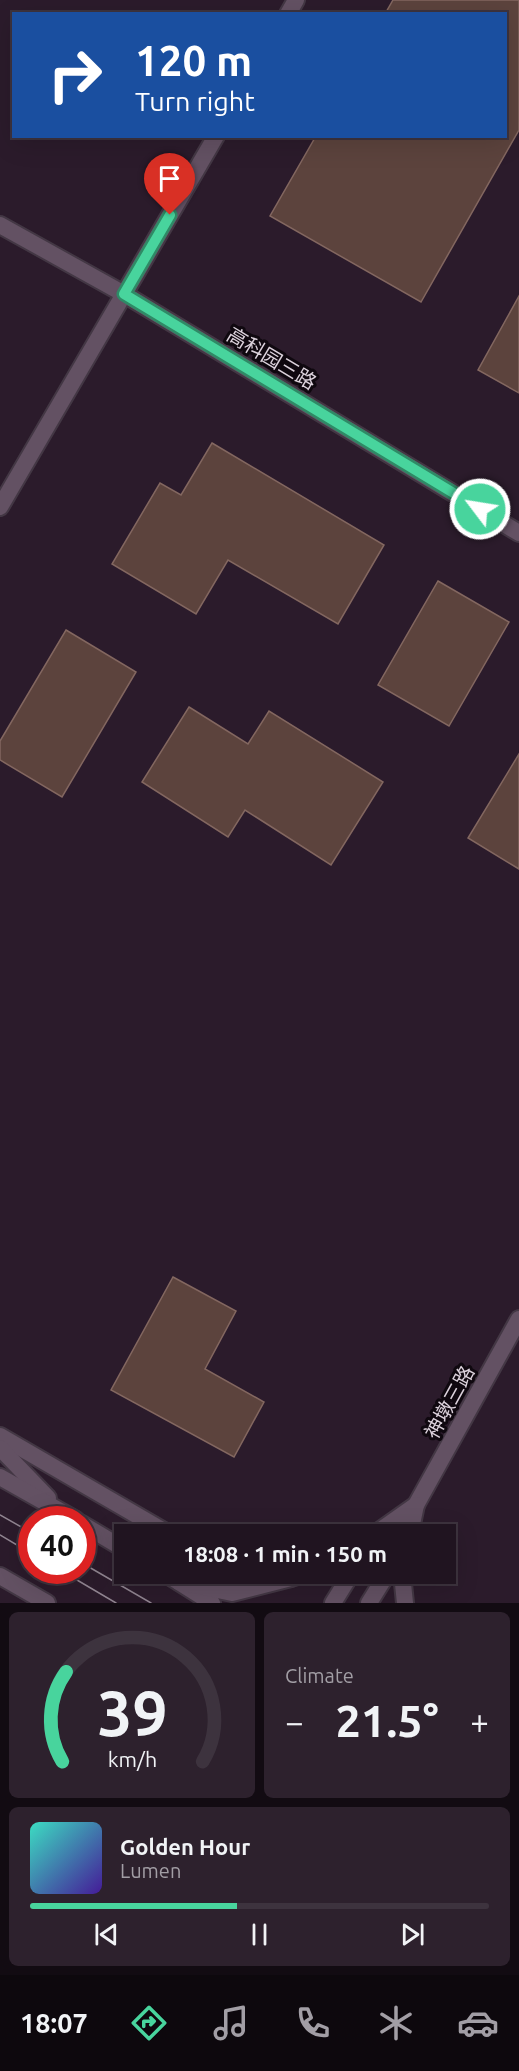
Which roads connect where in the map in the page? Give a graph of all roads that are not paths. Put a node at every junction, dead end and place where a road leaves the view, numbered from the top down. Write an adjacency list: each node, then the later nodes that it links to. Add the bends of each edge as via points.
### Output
1 (215, 138): 3 (street)
2 (0, 225): 3 (street, 高科园三路)
3 (124, 294): 4 (street); 5 (street, 高科园三路)
4 (0, 507)
5 (519, 532)
6 (519, 1319): 10 (street, 神墩三路)
7 (0, 1436): 13 (street)
8 (0, 1449): 12 (street)
9 (0, 1478): 11 (street)
10 (416, 1505): 14 (street); 15 (street)
11 (53, 1506)
12 (56, 1506)
13 (152, 1524)
14 (389, 1524)
15 (412, 1524)
16 (96, 1532): 17 (street)
17 (114, 1543)
18 (0, 1576): 25 (street)
19 (182, 1584): 26 (street)
20 (196, 1584): 21 (street, via 232,1593)
21 (266, 1584)
22 (345, 1584): 27 (street)
23 (381, 1584): 28 (street)
24 (403, 1584): 29 (street)
25 (47, 1603)
26 (212, 1603)
27 (333, 1603)
28 (369, 1603)
29 (405, 1603)

